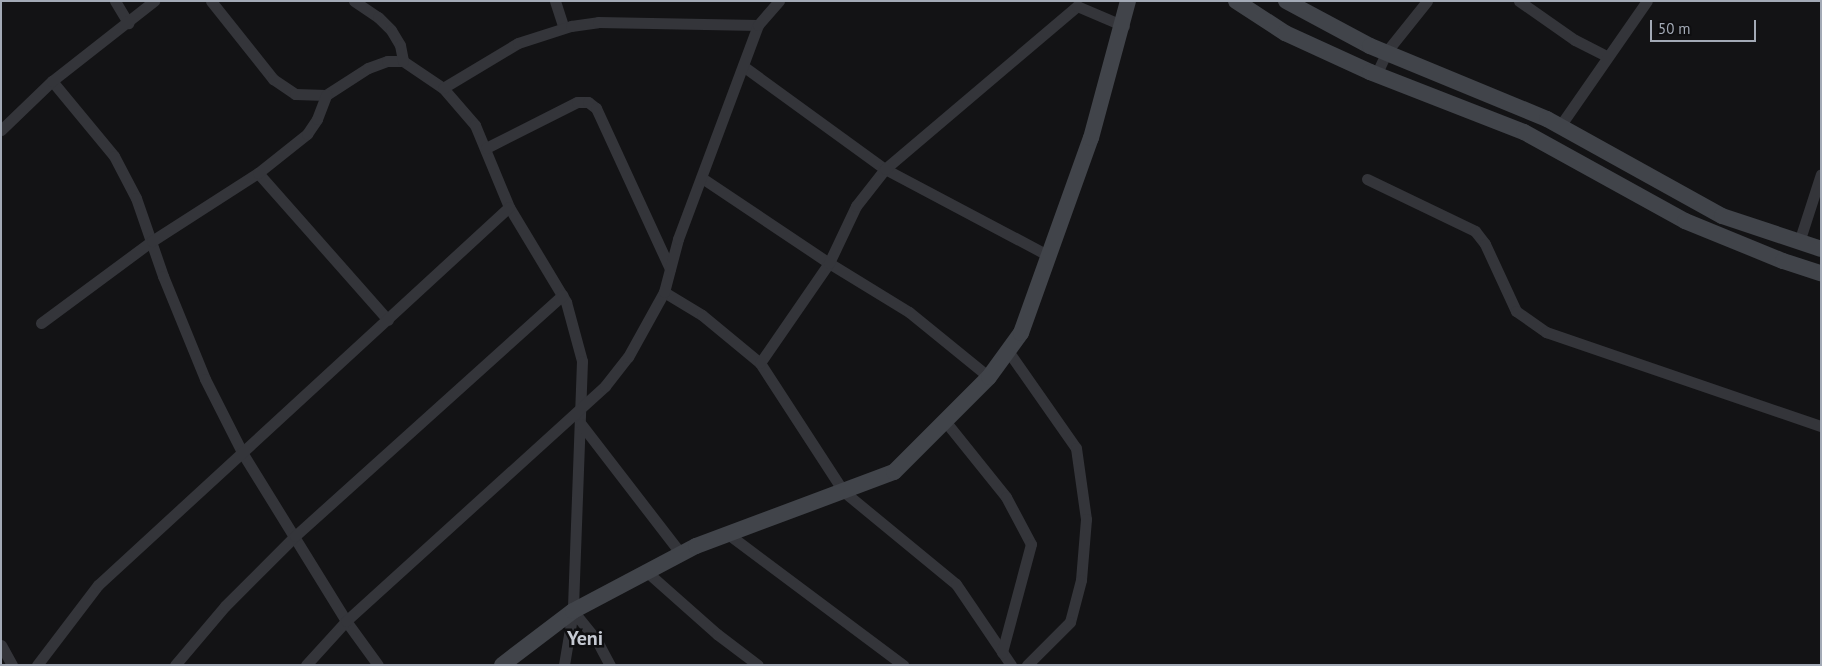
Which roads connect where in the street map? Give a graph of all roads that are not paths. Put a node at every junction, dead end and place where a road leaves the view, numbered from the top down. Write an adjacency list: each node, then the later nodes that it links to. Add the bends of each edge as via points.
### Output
1 (115, 1): 13 (street)
2 (154, 1): 13 (street)
3 (211, 1): 24 (street, via 272,79 295,94)
4 (354, 1): 19 (street, via 391,30 400,45)
5 (555, 1): 16 (street)
6 (779, 1): 14 (street)
7 (1128, 1): 15 (street)
8 (1236, 1): 21 (street, via 1285,33)
9 (1286, 1): 17 (street, via 1370,46)
10 (1427, 1): 17 (street)
11 (1519, 1): 18 (street, via 1575,40)
12 (1647, 1): 18 (street)
13 (128, 23): 22 (street)
14 (758, 25): 16 (street, via 598,22); 20 (street)
15 (1124, 26): 28 (street, via 1078,6); 37 (street, via 1091,138)
16 (564, 28): 23 (street, via 518,43)
17 (1387, 51): 21 (street); 25 (street)
18 (1606, 56): 25 (street)
19 (403, 60): 23 (street); 24 (street, via 387,61 368,68)
20 (743, 66): 28 (street); 31 (street)
21 (1376, 75): 40 (street, via 1524,132 1685,221 1782,261)
22 (52, 81): 26 (street); 34 (street, via 114,156 136,198)
23 (443, 88): 27 (street, via 474,124)
24 (326, 95): 29 (street, via 307,134)
25 (1560, 126): 35 (street, via 1722,216)
26 (1, 130)
27 (486, 148): 33 (street); 39 (street, via 577,102 588,102 596,108)
28 (885, 169): 37 (street); 38 (street, via 856,206)
29 (258, 173): 34 (street); 43 (street)
30 (1821, 174): 35 (street)
31 (702, 178): 38 (street); 39 (street, via 678,238)
32 (1367, 179): 51 (street, via 1475,231 1485,244 1516,311 1546,332)
33 (509, 207): 42 (street); 43 (street)
34 (152, 241): 44 (street); 52 (street, via 205,379)
35 (1800, 242): 36 (street)
36 (1821, 249)
37 (1049, 256): 45 (street, via 1021,334)
38 (829, 263): 46 (street); 47 (street, via 909,312)
39 (670, 269): 41 (street)
40 (1821, 273)
41 (664, 292): 46 (street, via 702,315); 48 (street, via 628,357 605,386)
42 (562, 295): 48 (street, via 582,361); 55 (street)
43 (388, 320): 52 (street)
44 (41, 323)
45 (1008, 351): 47 (street); 73 (street, via 1076,448 1086,519 1082,580 1070,622)
46 (760, 363): 53 (street)
47 (989, 377): 49 (street)
48 (582, 405): 50 (street); 59 (street)
49 (945, 421): 53 (street, via 894,472); 61 (street, via 1006,497 1031,544)
50 (581, 424): 56 (street); 58 (street, via 574,521)
51 (1821, 426)
52 (243, 454): 55 (street); 63 (street, via 98,585)
53 (843, 491): 54 (street); 61 (street, via 956,584)
54 (728, 534): 56 (street); 71 (street)
55 (295, 536): 59 (street); 64 (street, via 225,606)
56 (681, 554): 57 (street)
57 (647, 572): 58 (street); 70 (street, via 717,634)
58 (573, 611): 67 (street); 68 (street); 69 (street, via 596,639)
59 (346, 621): 65 (street); 66 (street)
60 (1, 645): 62 (street)
61 (1002, 652): 72 (street)
62 (12, 665)
63 (37, 665)
64 (175, 665)
65 (306, 665)
66 (378, 665)
67 (502, 665)
68 (564, 665)
69 (610, 665)
70 (758, 665)
71 (903, 665)
72 (1011, 665)
73 (1027, 665)

